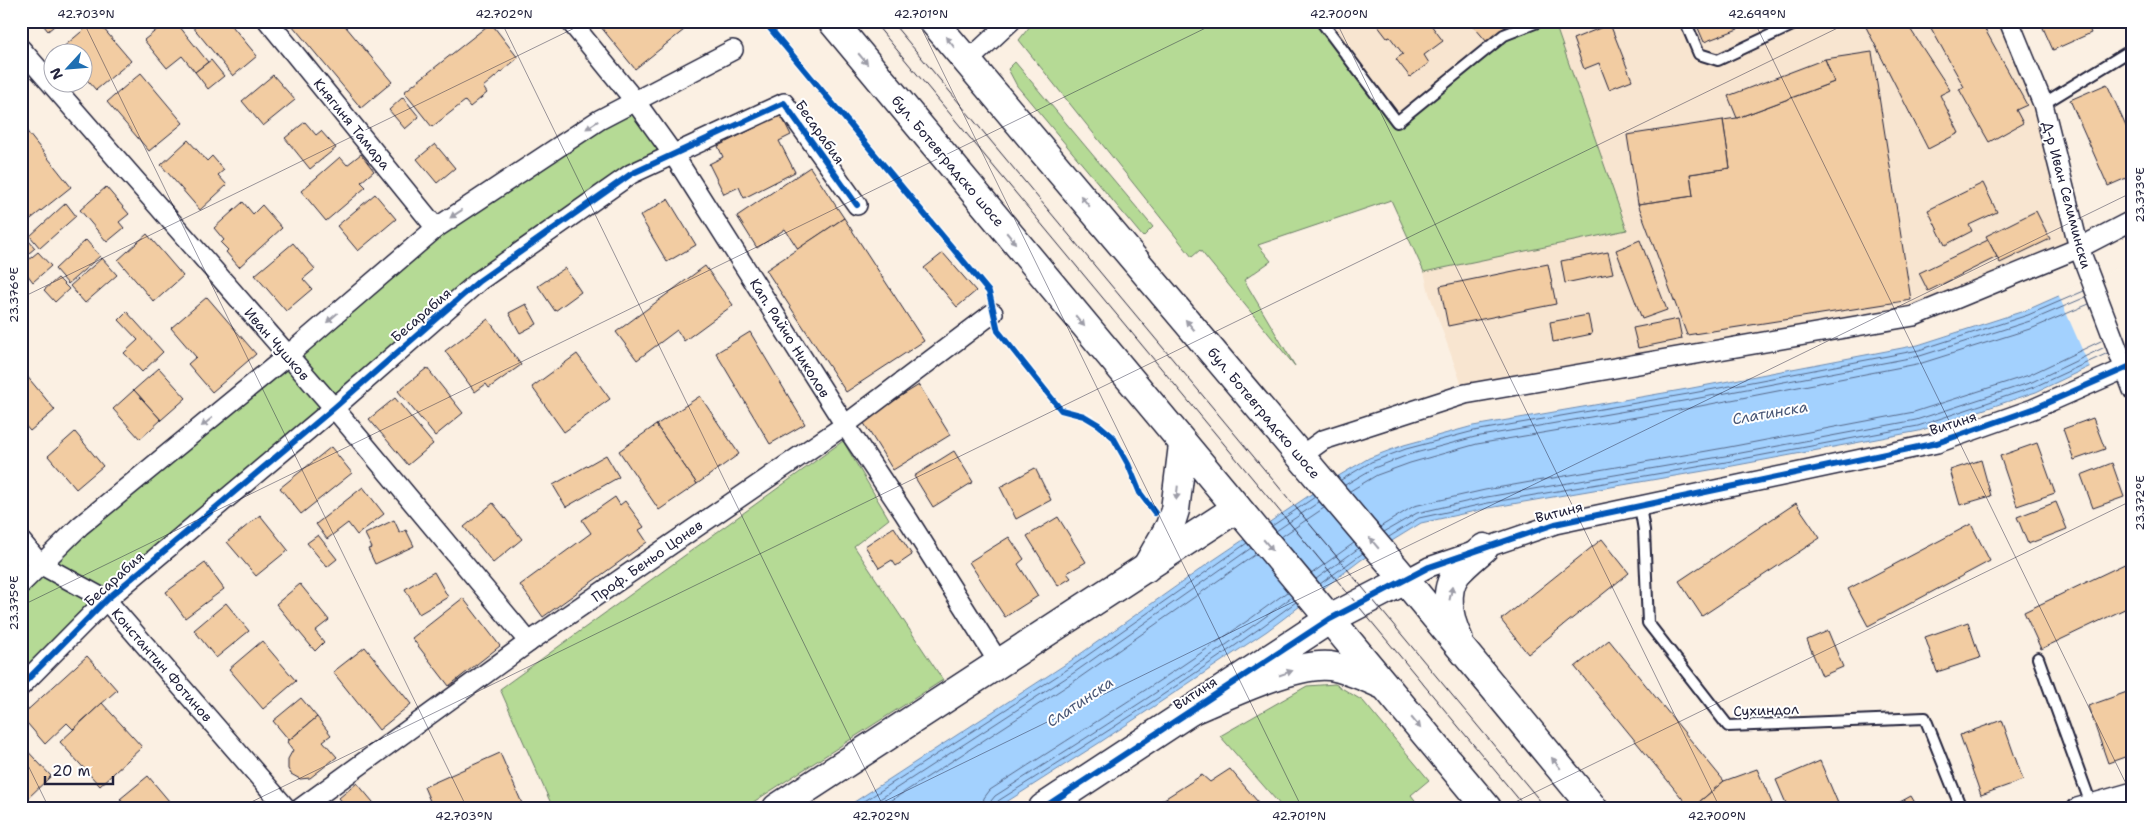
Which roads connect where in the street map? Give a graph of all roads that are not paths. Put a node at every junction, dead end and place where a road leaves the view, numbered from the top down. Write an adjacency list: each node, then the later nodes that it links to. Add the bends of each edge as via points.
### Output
1 (268, 21): 20 (street, Княгиня Тамара)
2 (570, 21): 15 (street, Кап. Райчо Николов)
3 (832, 21): 28 (main road, бул. Ботевградско шосе, one-way to 28)
4 (934, 21): 14 (main road, бул. Ботевградско шосе, one-way to 4)
5 (1010, 21): 14 (street)
6 (1321, 21): 7 (lane, via 1397,122 1504,35)
7 (1540, 21)
8 (1685, 21): 9 (lane, via 1699,54 1718,60)
9 (1801, 21)
10 (2009, 21): 16 (street, Д-р Иван Селимински)
11 (21, 49): 23 (street, Иван Чушков)
12 (2133, 49): 16 (lane)
13 (733, 50): 15 (street)
14 (967, 62): 29 (main road, бул. Ботевградско шосе, one-way to 14)
15 (635, 101): 17 (street, Кап. Райчо Николов); 20 (street, one-way to 20, via 599,120)
16 (2043, 104): 21 (street, Д-р Иван Селимински)
17 (673, 154): 18 (street, Бесарабия, via 784,103); 26 (street, Бесарабия, via 632,174 480,281); 27 (street, Кап. Райчо Николов)
18 (857, 204)
19 (2133, 220): 21 (street)
20 (436, 228): 23 (street, one-way to 23)
21 (2079, 248): 24 (street, Д-р Иван Селимински); 29 (street, via 1914,316 1465,394 1323,440)
22 (993, 313): 27 (street, Проф. Беньо Цонев)
23 (287, 356): 26 (street, Иван Чушков); 34 (street, one-way to 34, via 80,526)
24 (2126, 364): 25 (street, Д-р Иван Селимински); 30 (street, Витиня, via 2033,409 1937,443)
25 (2133, 390)
26 (334, 408): 38 (street, Бесарабия); 40 (street, Иван Чушков)
27 (845, 425): 40 (street, Проф. Беньо Цонев); 43 (street, Кап. Райчо Николов)
28 (1183, 445): 31 (main road, бул. Ботевградско шосе); 35 (main road, one-way to 35, via 1176,510)
29 (1300, 456): 36 (main road, бул. Ботевградско шосе, one-way to 29)
30 (1640, 507): 33 (street, Витиня, via 1555,524); 55 (lane, Сухиндол, via 1648,623 1728,726 1925,718)
31 (1237, 508): 35 (main road); 39 (main road, бул. Ботевградско шосе, one-way to 39)
32 (21, 541): 34 (street, Константин Фотинов)
33 (1484, 548): 36 (street, Витиня, via 1429,567); 41 (main road, one-way to 33, via 1448,610 1450,596 1456,574)
34 (40, 564): 37 (street); 38 (street, Константин Фотинов)
35 (1146, 568): 43 (main road)
36 (1405, 580): 39 (main road, Витиня); 41 (main road, бул. Ботевградско шосе)
37 (21, 584)
38 (106, 600): 45 (street, Бесарабия); 50 (street, Константин Фотинов)
39 (1330, 619): 44 (main road, бул. Ботевградско шосе); 46 (main road, Витиня)
40 (528, 642): 51 (street, Проф. Беньо Цонев)
41 (1467, 655): 54 (main road, бул. Ботевградско шосе, one-way to 41)
42 (2038, 658): 49 (lane)
43 (999, 663): 52 (main road)
44 (1385, 685): 46 (main road, one-way to 44, via 1287,673 1322,666 1350,671); 53 (main road, бул. Ботевградско шосе, one-way to 53)
45 (21, 686)
46 (1192, 710): 48 (main road, Витиня)
47 (2133, 792): 49 (street)
48 (1049, 806)
49 (2087, 806)
50 (286, 808)
51 (301, 808)
52 (777, 808)
53 (1487, 808)
54 (1592, 808)
55 (1962, 808)

